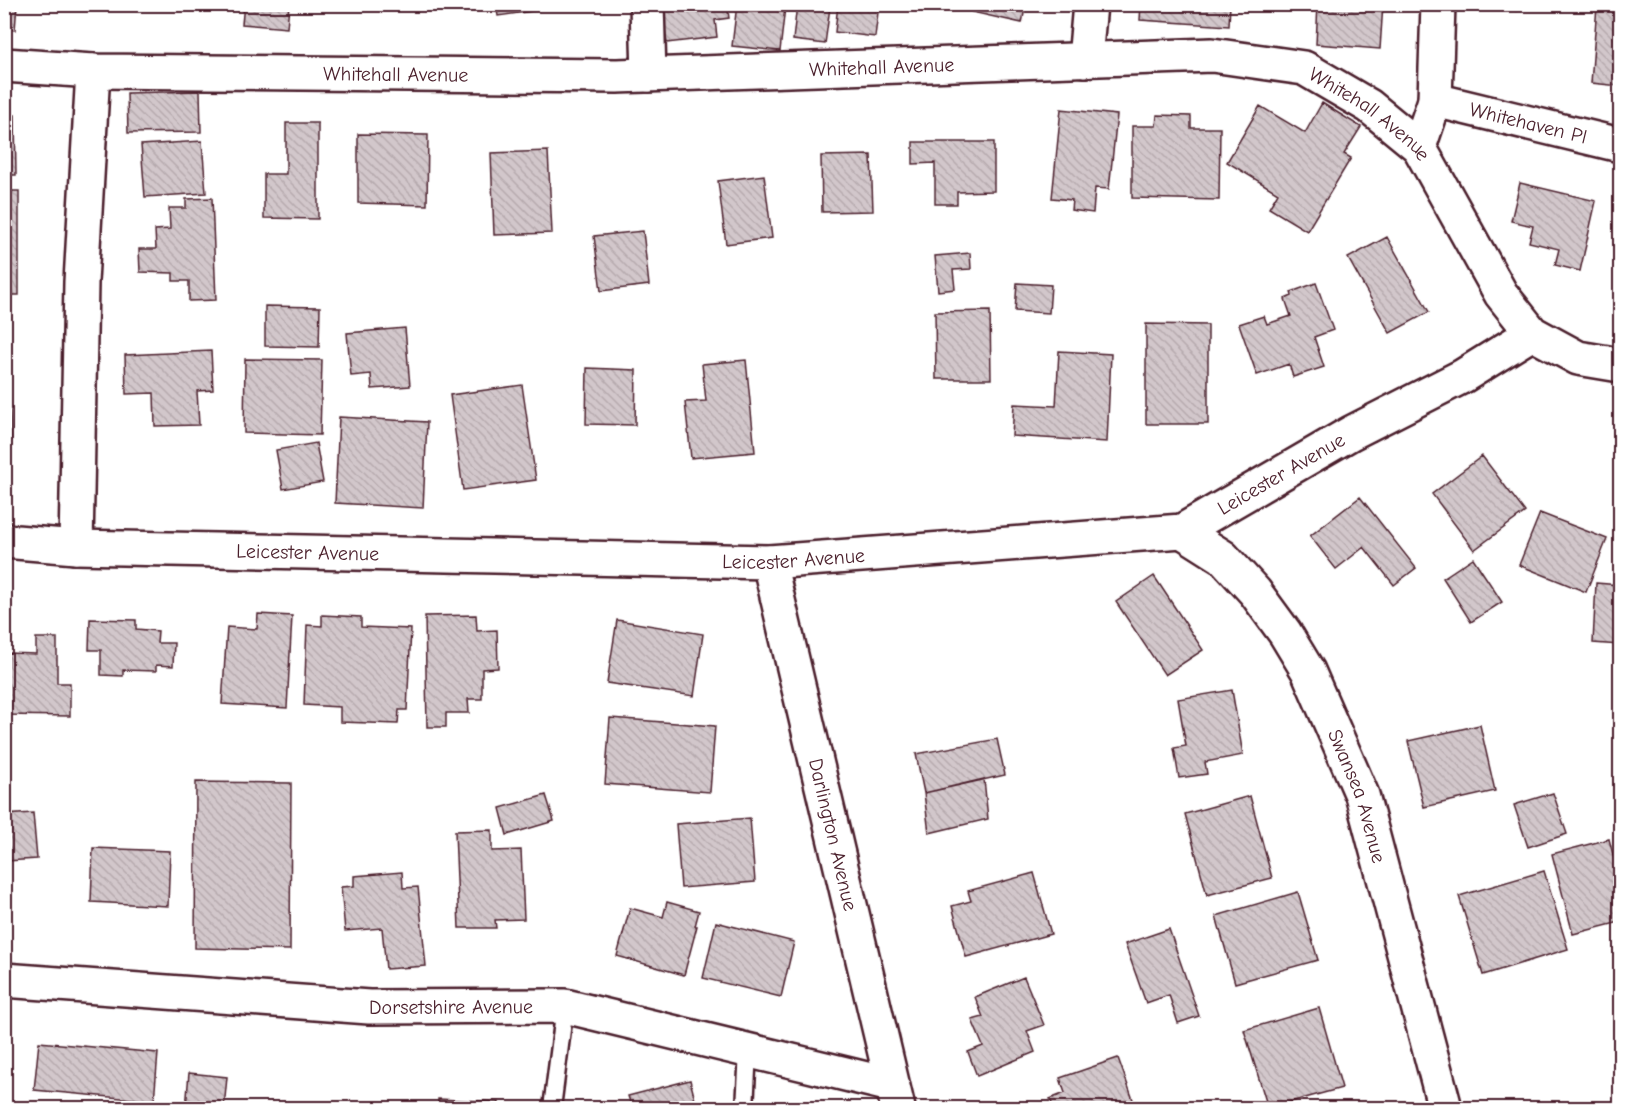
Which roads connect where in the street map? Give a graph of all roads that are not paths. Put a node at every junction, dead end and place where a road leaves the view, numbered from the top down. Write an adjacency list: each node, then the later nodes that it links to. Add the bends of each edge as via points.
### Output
1 (647, 4): 7 (street)
2 (1089, 4): 4 (street)
3 (1438, 4): 8 (street)
4 (1085, 60): 7 (street, Whitehall Avenue); 10 (street, Whitehall Avenue, via 1212,55 1304,69 1369,106)
5 (4, 65): 6 (street, Whitehall Avenue)
6 (93, 71): 7 (street, Whitehall Avenue); 15 (street, via 81,282)
7 (649, 75)
8 (1436, 100): 9 (street, Whitehaven Pl); 10 (street)
9 (1620, 145)
10 (1419, 147): 11 (street, Whitehall Avenue, via 1501,294)
11 (1532, 333): 12 (street, Whitehall Avenue, via 1578,358); 13 (street, Leicester Avenue, via 1463,376 1351,433)
12 (1620, 365)
13 (1182, 531): 16 (street, Leicester Avenue); 23 (street, Swansea Avenue, via 1223,556 1286,633 1308,670 1362,795)
14 (4, 541): 15 (street, Leicester Avenue)
15 (76, 547): 16 (street, Leicester Avenue)
16 (769, 562): 20 (street, Darlington Avenue)
17 (4, 980): 18 (street, Dorsetshire Avenue, via 369,1007)
18 (565, 1006): 19 (street, Dorsetshire Avenue); 21 (lane)
19 (748, 1051): 20 (street, Dorsetshire Avenue); 22 (lane)
20 (894, 1097)
21 (552, 1108)
22 (745, 1108)
23 (1445, 1108)

